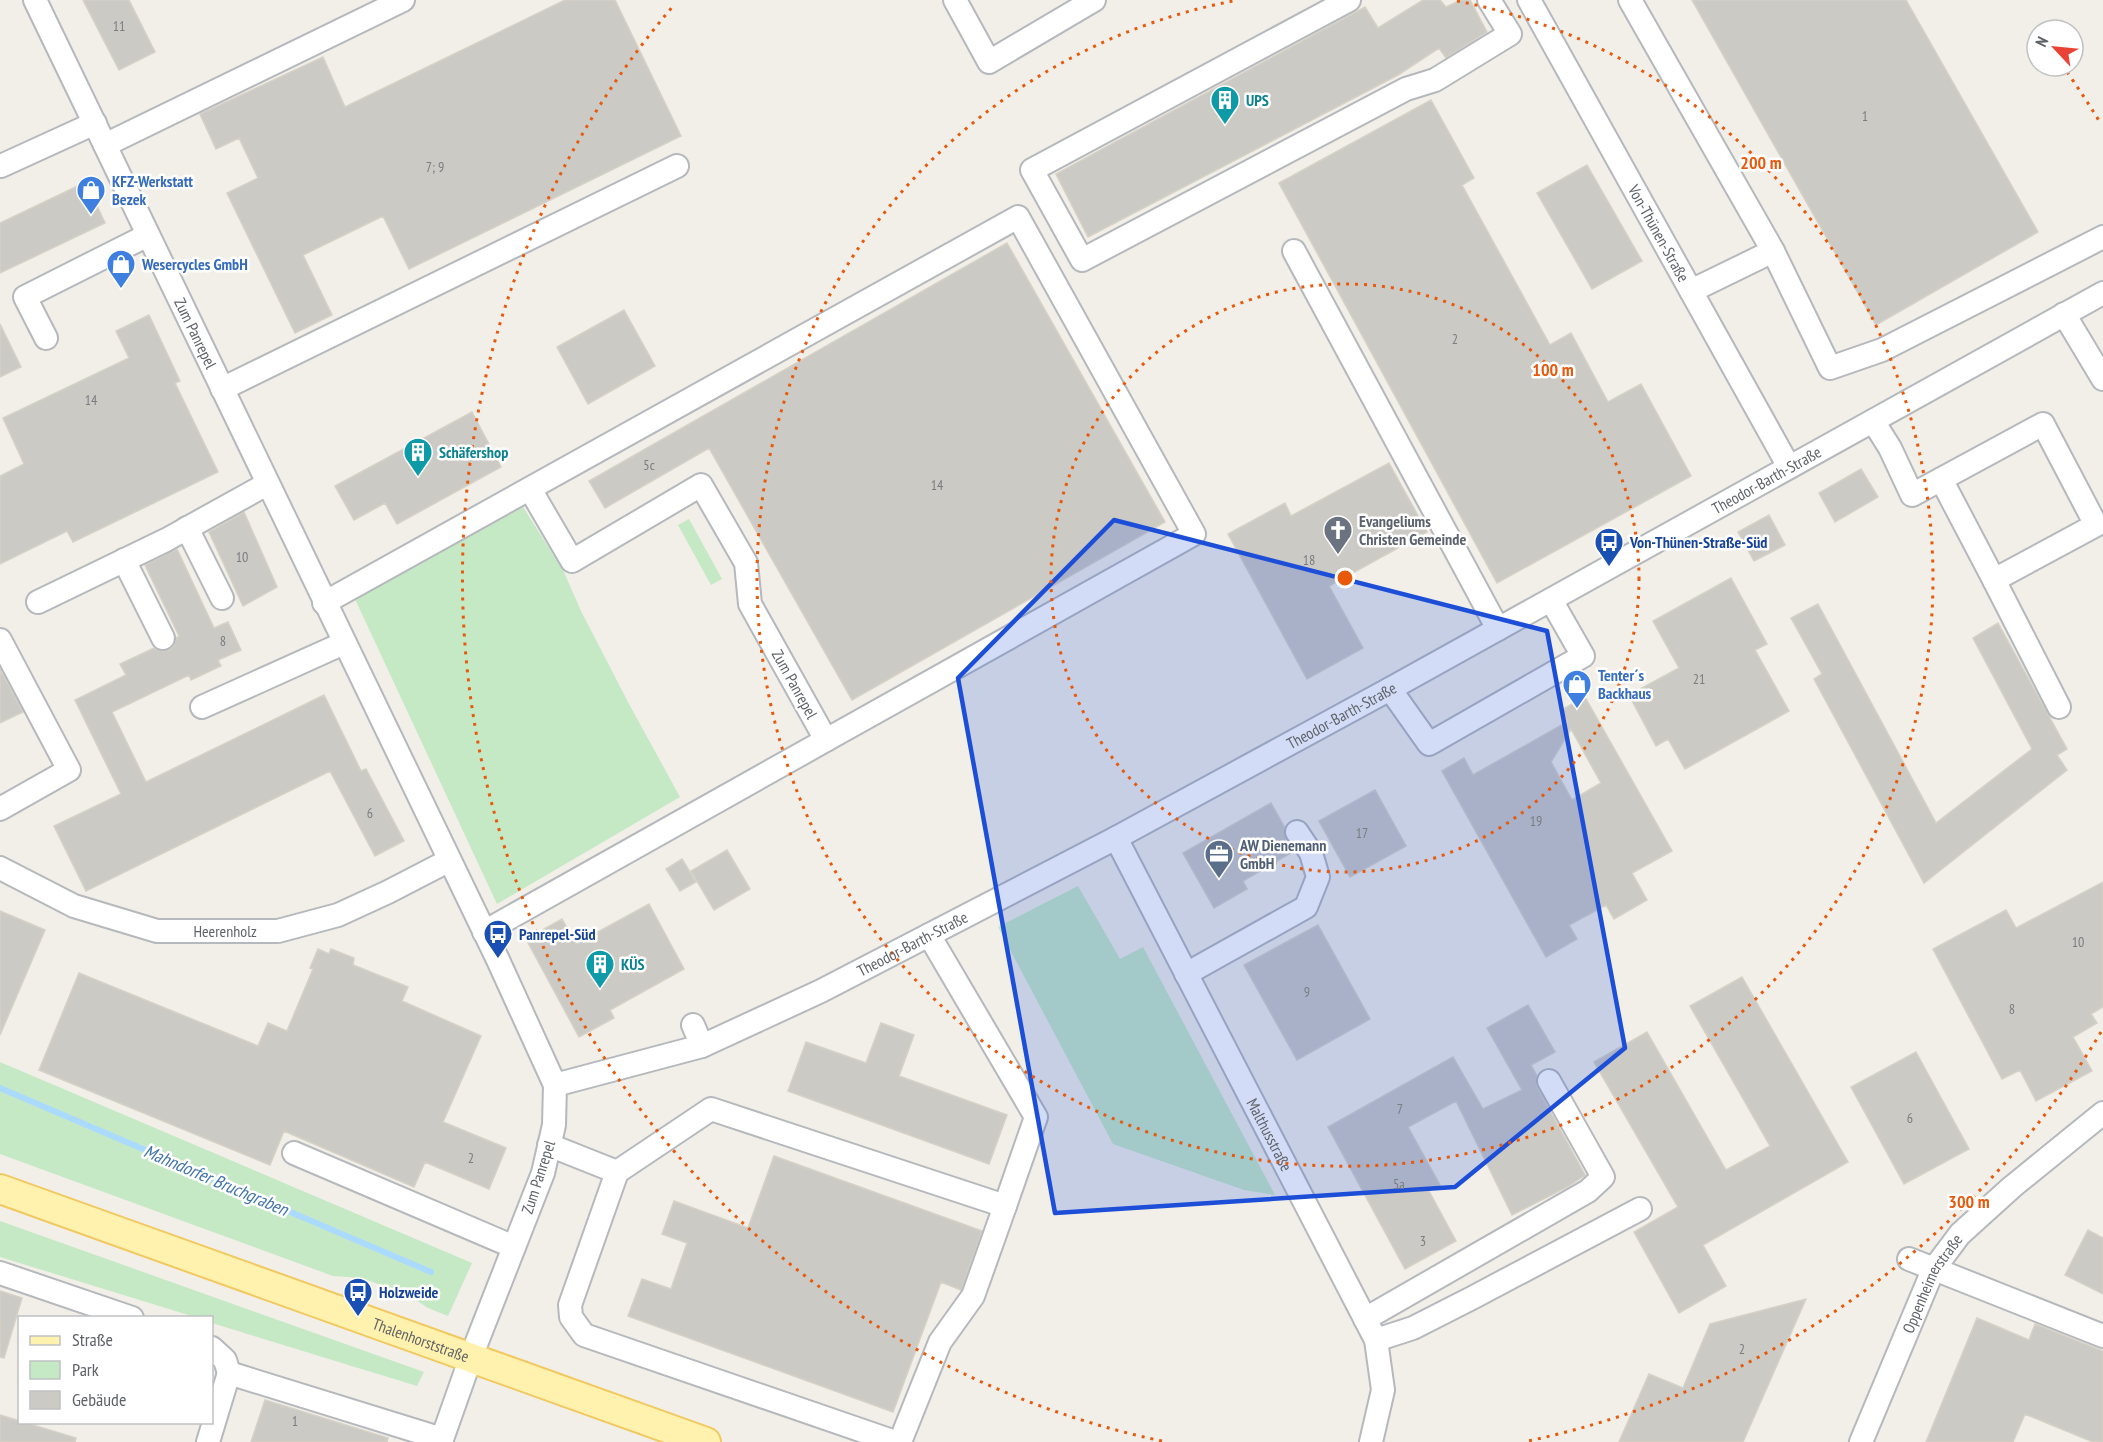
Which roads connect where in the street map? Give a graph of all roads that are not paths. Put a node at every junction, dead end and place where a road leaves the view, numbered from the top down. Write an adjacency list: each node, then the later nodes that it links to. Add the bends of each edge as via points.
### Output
1 (35, 0): 9 (street, Zum Panrepel)
2 (404, 0): 10 (street)
3 (1094, 0): 8 (street, via 989,62)
4 (1349, 0): 5 (street, via 1032,170 1082,260 1406,89 1435,80 1510,34)
5 (1489, 0)
6 (1529, 0): 17 (street, Von-Thünen-Straße)
7 (1630, 0): 16 (street)
8 (961, 2)
9 (95, 123): 10 (street, Zum Panrepel); 11 (street)
10 (105, 145): 13 (street, Zum Panrepel)
11 (1, 166)
12 (677, 166): 22 (street)
13 (148, 235): 20 (street, via 25,297); 22 (street, Zum Panrepel)
14 (2103, 237): 16 (street, via 1882,350 1830,368)
15 (1294, 251): 35 (street)
16 (1773, 251): 17 (street)
17 (1691, 291): 24 (street, Von-Thünen-Straße)
18 (2103, 293): 19 (street, Theodor-Barth-Straße)
19 (2064, 314): 21 (street); 23 (street, Theodor-Barth-Straße)
20 (46, 338)
21 (2103, 379)
22 (222, 389): 26 (street, Zum Panrepel)
23 (1873, 421): 24 (street, Theodor-Barth-Straße); 25 (street, via 1912,495)
24 (1789, 467): 32 (street, Theodor-Barth-Straße)
25 (1941, 479): 30 (street); 30 (street, via 2043,424 2091,515 2096,525)
26 (267, 484): 28 (street); 34 (street, Zum Panrepel)
27 (530, 489): 34 (street); 42 (street, Zum Panrepel, via 572,561 701,485 746,563 750,604); 42 (street, via 1018,217 1194,534)
28 (187, 528): 29 (street); 31 (street)
29 (124, 560): 33 (street); 36 (street)
30 (1994, 580): 40 (street)
31 (222, 597)
32 (1551, 600): 35 (street, Theodor-Barth-Straße); 39 (street, via 1583,656 1429,744)
33 (38, 602)
34 (324, 603): 38 (street, Zum Panrepel)
35 (1498, 629): 39 (street, Theodor-Barth-Straße)
36 (163, 638)
37 (0, 640): 43 (street, via 69,770)
38 (344, 644): 41 (street); 46 (street, Zum Panrepel)
39 (1390, 689): 45 (street, Theodor-Barth-Straße)
40 (2059, 707)
41 (202, 708)
42 (826, 740): 48 (street)
43 (0, 809)
44 (1297, 832): 50 (street, via 1311,853 1318,877 1306,907)
45 (1116, 838): 49 (street, Theodor-Barth-Straße); 50 (street, Malthusstraße)
46 (448, 861): 47 (street, Heerenholz, via 338,915 278,930 157,931 74,906); 48 (street, Zum Panrepel)
47 (0, 868)
48 (484, 932): 54 (street, Zum Panrepel)
49 (929, 935): 52 (street, Theodor-Barth-Straße); 60 (street, via 1036,1117)
50 (1186, 974): 67 (street, Malthusstraße)
51 (693, 1025): 52 (street)
52 (702, 1046): 54 (street, Theodor-Barth-Straße)
53 (1550, 1081): 67 (street, via 1603,1177 1588,1191)
54 (555, 1085): 56 (street, Zum Panrepel)
55 (2103, 1113): 64 (street, Oppenheimerstraße, via 1960,1234)
56 (549, 1145): 58 (street); 62 (street, Zum Panrepel, via 543,1173)
57 (294, 1153): 62 (street)
58 (617, 1172): 60 (street, via 711,1109); 77 (street, via 570,1305 572,1317 584,1335)
59 (0, 1190): 71 (main road, Thalenhorststraße)
60 (1005, 1206): 78 (street, via 973,1296 940,1342)
61 (1640, 1209): 69 (street, via 1413,1328)
62 (514, 1247): 71 (street, Zum Panrepel)
63 (1909, 1259): 64 (street)
64 (1934, 1270): 68 (street); 79 (street, Oppenheimerstraße)
65 (0, 1273): 66 (street)
66 (129, 1316)
67 (1365, 1319): 69 (street, Malthusstraße)
68 (2103, 1336)
69 (1376, 1340): 73 (street, Malthusstraße, via 1383,1390)
70 (213, 1349): 72 (street, via 225,1360)
71 (471, 1357): 74 (street); 76 (main road, Thalenhorststraße)
72 (229, 1373): 74 (street); 75 (street)
73 (1376, 1440)
74 (442, 1441)
75 (208, 1442)
76 (706, 1442)
77 (895, 1442)
78 (900, 1442)
79 (1861, 1442)

